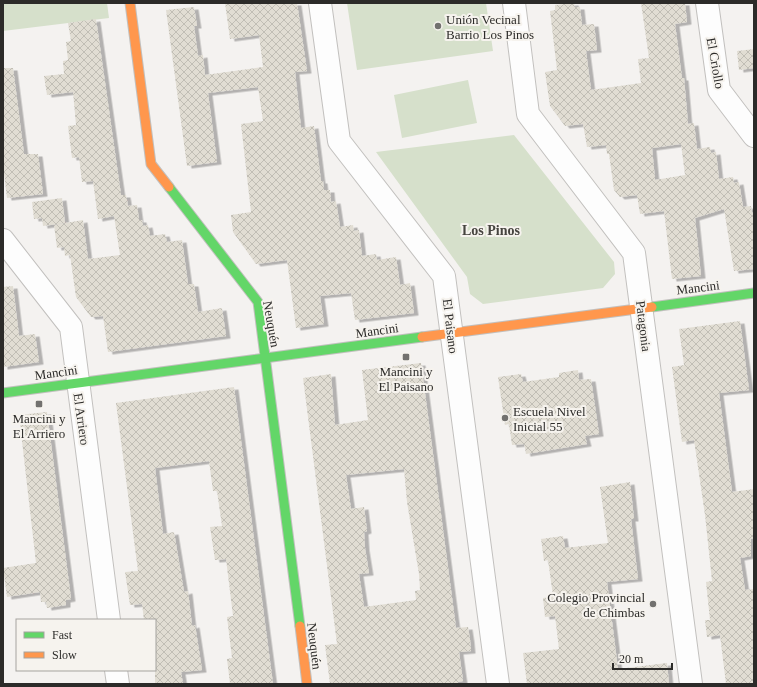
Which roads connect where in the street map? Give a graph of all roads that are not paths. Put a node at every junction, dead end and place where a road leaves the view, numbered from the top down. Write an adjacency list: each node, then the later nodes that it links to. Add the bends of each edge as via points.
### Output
1 (130, 3): 10 (street, Neuquén, via 151,164 258,302)
2 (320, 3): 9 (street, El Paisano, via 339,141 444,276)
3 (514, 3): 8 (street, Patagonia, via 528,114 634,253)
4 (707, 3): 5 (street, El Criollo, via 718,90)
5 (754, 136)
6 (3, 240): 11 (street, El Arriero, via 70,327)
7 (754, 293): 8 (street, Mancini)
8 (642, 308): 9 (street, Mancini); 18 (street, Patagonia)
9 (452, 333): 10 (street, Mancini); 17 (street, El Paisano)
10 (265, 358): 11 (street, Mancini); 16 (street, Neuquén)
11 (78, 382): 12 (street, Mancini); 13 (street, El Arriero)
12 (3, 392)
13 (109, 619)
14 (116, 671): 15 (street)
15 (118, 684)
16 (307, 684)
17 (498, 684)
18 (691, 684)

